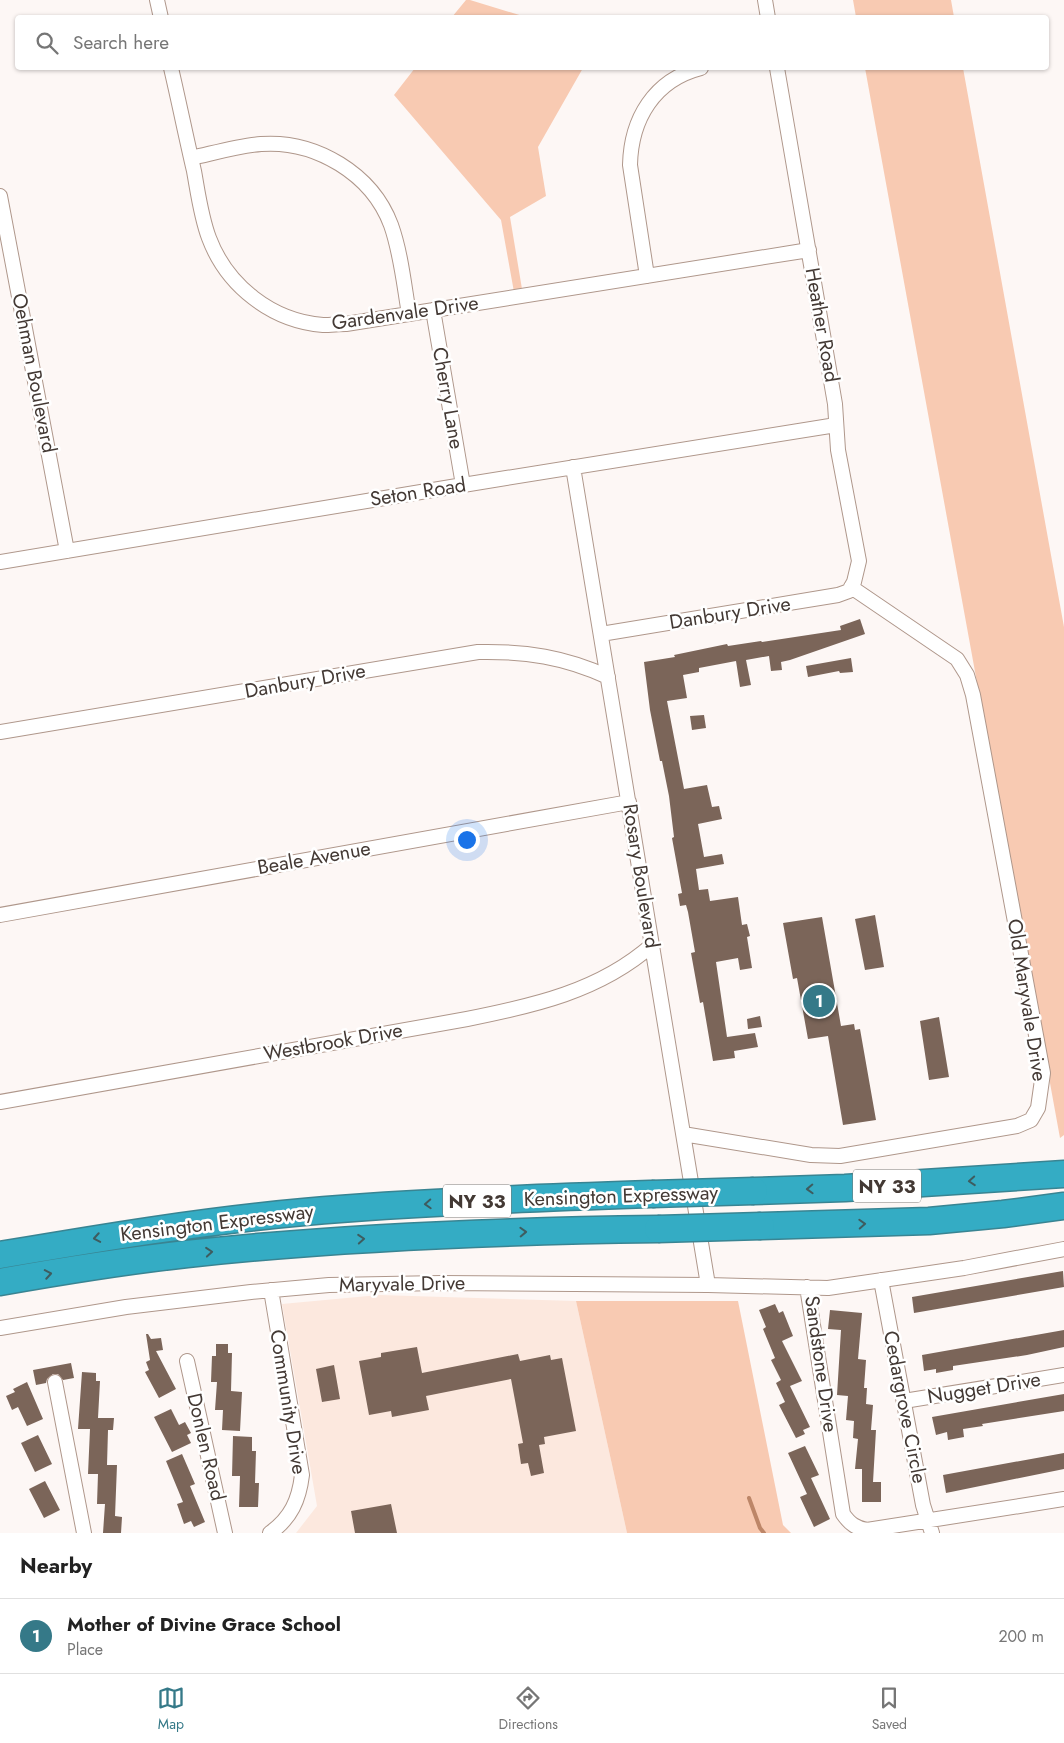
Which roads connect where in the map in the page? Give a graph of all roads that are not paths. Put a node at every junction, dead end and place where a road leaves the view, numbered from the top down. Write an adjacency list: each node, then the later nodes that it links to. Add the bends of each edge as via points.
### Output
1 (157, 0): 3 (street)
2 (765, 0): 4 (street)
3 (160, 15)
4 (768, 15)
5 (171, 70): 8 (street, Gardenvale Drive)
6 (696, 70): 11 (street, via 663,86 643,112 635,130 630,166)
7 (777, 70): 10 (street, Heather Road)
8 (191, 158): 13 (street, Gardenvale Drive, via 205,225 216,254 229,275 260,304 280,314 324,325); 13 (street, via 244,146 284,144 323,155 346,168 369,189 390,223)
9 (0, 196): 17 (street, Oehman Boulevard)
10 (809, 250): 11 (street, Gardenvale Drive); 14 (street, Heather Road)
11 (648, 276): 12 (street, Gardenvale Drive)
12 (433, 310): 13 (street, Gardenvale Drive); 16 (street, Cherry Lane)
13 (409, 314)
14 (836, 425): 15 (street, Seton Road); 19 (street, Heather Road, via 859,561)
15 (573, 467): 16 (street, Seton Road); 20 (street, Rosary Boulevard)
16 (463, 485): 17 (street, Seton Road)
17 (67, 551): 18 (street, Seton Road)
18 (0, 562)
19 (853, 584): 20 (street, Danbury Drive, via 849,591 838,595); 27 (street, Old Maryvale Drive, via 956,659 967,675 1043,1074 1038,1108 1031,1120 1017,1126 840,1156 811,1155)
20 (601, 634): 21 (street, Rosary Boulevard)
21 (608, 676): 22 (street, Danbury Drive, via 564,660 478,652); 23 (street, Rosary Boulevard)
22 (0, 732)
23 (629, 802): 24 (street, Beale Avenue); 25 (street, Rosary Boulevard)
24 (0, 915)
25 (652, 945): 26 (street, Westbrook Drive, via 630,963 592,984 526,1007); 27 (street, Rosary Boulevard)
26 (0, 1102)
27 (683, 1134): 38 (street, Rosary Boulevard)
28 (1064, 1162): 30 (highway)
29 (1064, 1174): 30 (highway, Kensington Expressway / NY 33)
30 (1020, 1177): 35 (highway, Kensington Expressway / NY 33, one-way to 35, bridge, via 846,1188 503,1200 302,1212 125,1234)
31 (1064, 1206): 32 (highway, Kensington Expressway / NY 33)
32 (1003, 1214): 33 (highway); 37 (highway, Kensington Expressway / NY 33, one-way to 32, bridge, via 148,1259 312,1242 466,1234 929,1221)
33 (1064, 1216)
34 (1064, 1249): 36 (street, Sandstone Drive)
35 (0, 1255)
36 (881, 1280): 39 (street, Sandstone Drive, via 828,1288); 45 (street, Cedargrove Circle)
37 (0, 1282)
38 (708, 1285): 39 (street, Maryvale Drive); 40 (street, Maryvale Drive, via 442,1283 329,1285)
39 (807, 1287): 47 (street, Sandstone Drive, via 844,1514 859,1529)
40 (270, 1290): 41 (street, Maryvale Drive, via 126,1307); 50 (street, Community Drive, via 302,1475 296,1505)
41 (0, 1328)
42 (186, 1360): 49 (street, Donlen Road)
43 (1064, 1375): 45 (street, Nugget Drive)
44 (55, 1382): 48 (street)
45 (904, 1401): 47 (street, Cedargrove Circle, via 923,1505)
46 (1064, 1498): 47 (street, Sandstone Drive)
47 (930, 1526)
48 (84, 1533)
49 (225, 1533)
50 (270, 1533)

